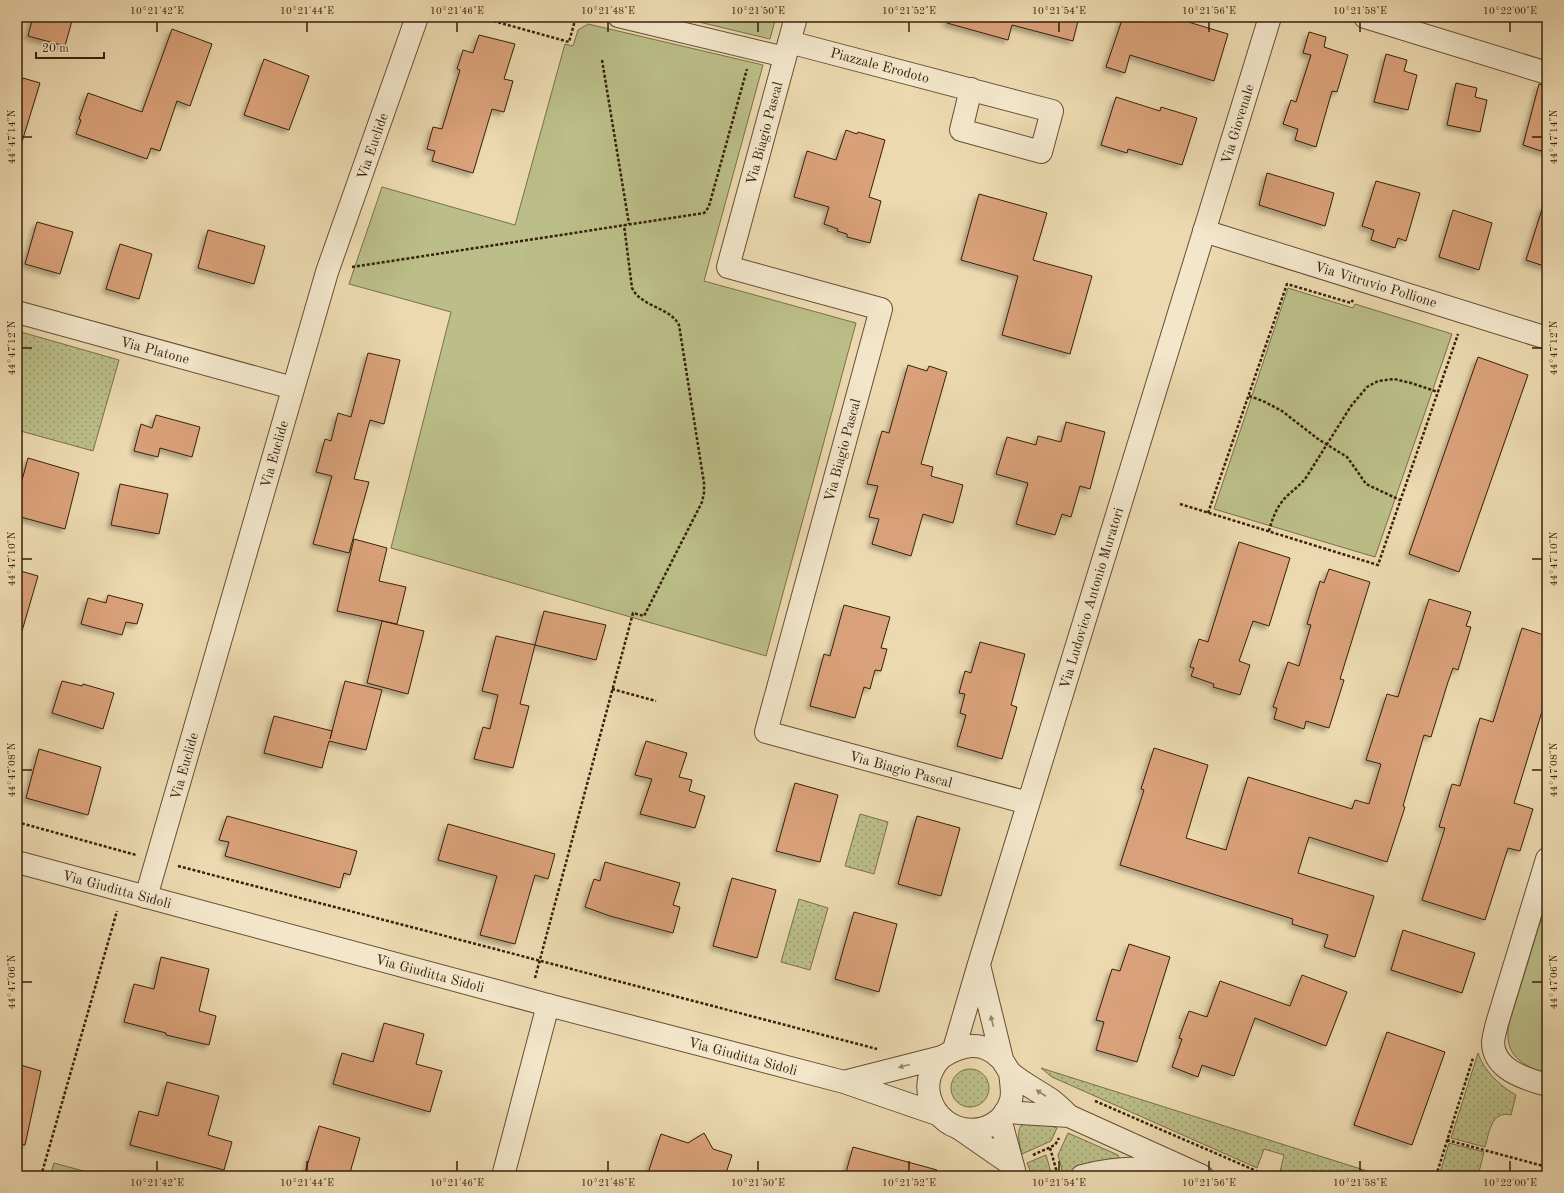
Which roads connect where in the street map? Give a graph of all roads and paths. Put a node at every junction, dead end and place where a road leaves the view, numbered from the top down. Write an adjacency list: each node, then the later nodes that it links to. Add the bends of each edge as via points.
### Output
1 (417, 17): 21 (street, Via Euclide, via 327,272)
2 (479, 17): 3 (path, via 569,42)
3 (576, 17)
4 (618, 17): 8 (street)
5 (796, 17): 9 (street, Via Biagio Pascal)
6 (1270, 17): 15 (street, Via Giovenale)
7 (1365, 17): 11 (street)
8 (752, 49): 9 (street); 13 (path, via 710,206 701,213)
9 (787, 49): 12 (street, Piazzale Erodoto); 31 (street, Via Biagio Pascal, via 728,267 881,309 766,732)
10 (602, 60): 13 (path)
11 (1547, 73)
12 (971, 89)
13 (628, 224): 14 (path)
14 (624, 225): 16 (path); 29 (path, via 634,292 674,318 679,325 705,488 702,502 644,616 633,613)
15 (1204, 231): 20 (street, Via Vitruvio Pollione); 31 (street, Via Ludovico Antonio Muratori)
16 (352, 267)
17 (1353, 298): 23 (path, via 1351,304 1287,284)
18 (17, 312): 21 (street, Via Platone)
19 (1459, 330): 22 (path)
20 (1547, 338)
21 (293, 388): 35 (street, Via Euclide)
22 (1438, 392): 24 (path, via 1394,379 1373,383 1357,397); 25 (path)
23 (1248, 396): 24 (path, via 1282,411); 27 (path)
24 (1327, 445): 25 (path, via 1346,457 1366,484); 28 (path, via 1302,482 1278,507)
25 (1400, 500): 28 (path, via 1378,565)
26 (1180, 504): 27 (path)
27 (1208, 513): 28 (path)
28 (1269, 531)
29 (612, 689): 30 (path); 39 (path)
30 (656, 701)
31 (1028, 803): 40 (street, Via Ludovico Antonio Muratori)
32 (17, 822): 33 (path)
33 (134, 854): 35 (path); 37 (path)
34 (1547, 859): 47 (street, via 1493,1043 1498,1058 1509,1070 1522,1078)
35 (157, 860): 38 (street, Via Euclide); 39 (path)
36 (17, 862): 37 (street, Via Giuditta Sidoli)
37 (123, 890): 38 (street, Via Giuditta Sidoli); 57 (path)
38 (146, 896): 41 (street, Via Giuditta Sidoli)
39 (539, 961): 41 (path); 42 (path)
40 (979, 964): 43 (street, Via Ludovico Antonio Muratori); 45 (street, one-way to 40)
41 (538, 1002): 46 (street, Via Giuditta Sidoli); 58 (street)
42 (877, 1049)
43 (948, 1053): 45 (street, Via Giuditta Sidoli, via 963,1046 978,1046 990,1050); 46 (street, Via Giuditta Sidoli, one-way to 46); 49 (street, Via Giuditta Sidoli, via 933,1068 929,1078 928,1092)
44 (1474, 1053): 53 (path)
45 (1006, 1066): 50 (street, via 1012,1099); 51 (street, Via Giuditta Sidoli, one-way to 45)
46 (844, 1082): 49 (street, Via Giuditta Sidoli)
47 (1547, 1085)
48 (1093, 1100): 63 (path)
49 (937, 1114): 52 (street, Via Giuditta Sidoli, via 948,1124)
50 (1003, 1116): 51 (street, Via Giuditta Sidoli); 52 (street, via 989,1126 975,1130); 56 (street)
51 (1069, 1116): 54 (path, via 1056,1145); 62 (street, Via Giuditta Sidoli)
52 (960, 1129): 56 (street, Via Giuditta Sidoli)
53 (1447, 1140): 55 (path); 64 (path)
54 (1050, 1148): 56 (path); 59 (path)
55 (1547, 1167)
56 (1014, 1170)
57 (41, 1176)
58 (503, 1176)
59 (1058, 1176)
60 (1082, 1176): 61 (street, via 1129,1168)
61 (1195, 1176)
62 (1202, 1176)
63 (1268, 1176)
64 (1436, 1176)

